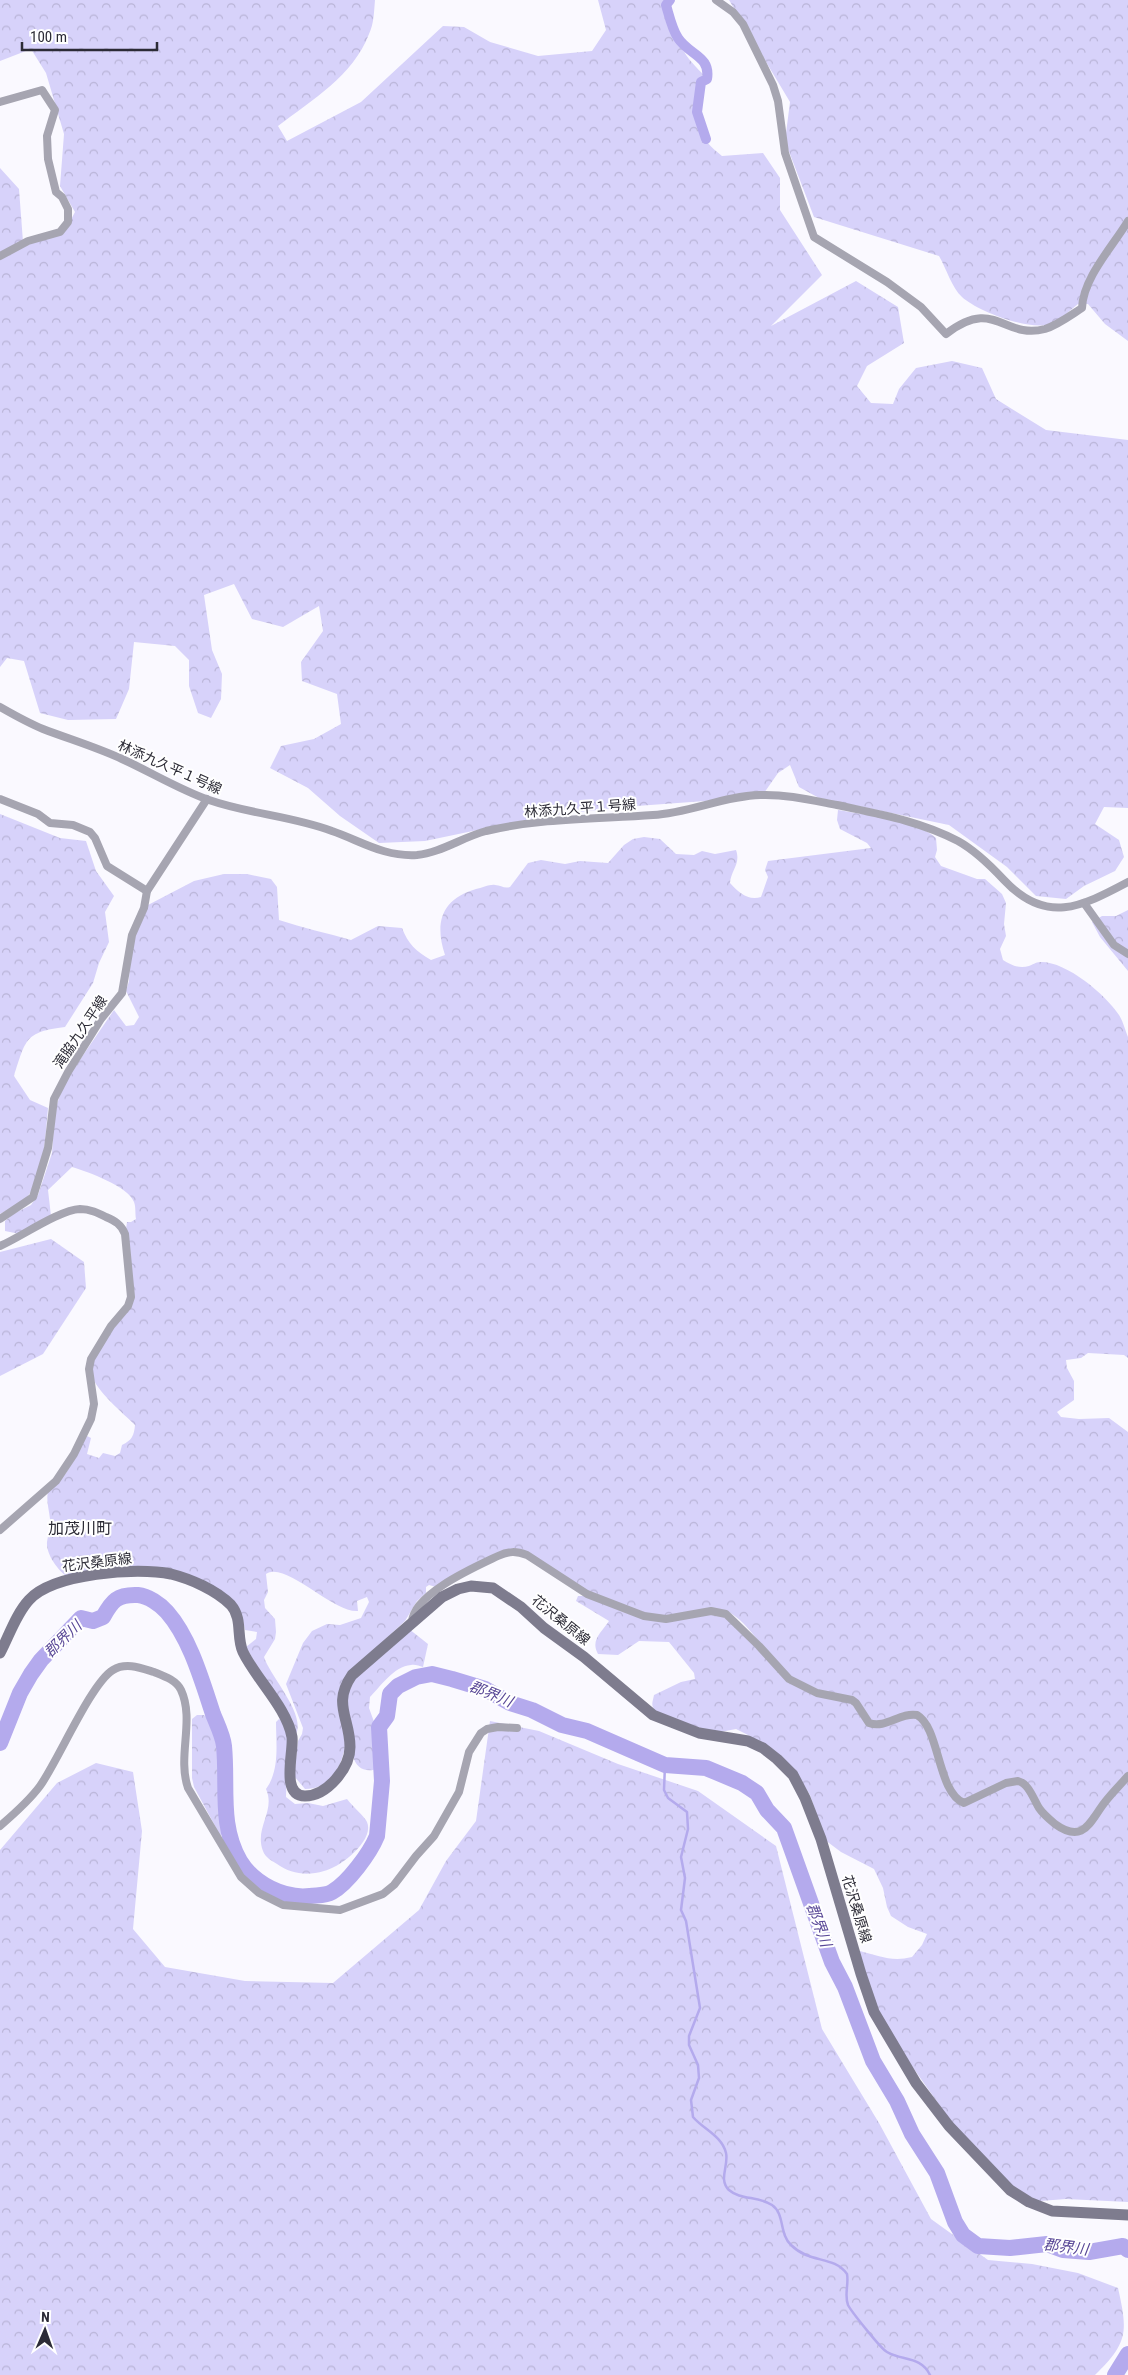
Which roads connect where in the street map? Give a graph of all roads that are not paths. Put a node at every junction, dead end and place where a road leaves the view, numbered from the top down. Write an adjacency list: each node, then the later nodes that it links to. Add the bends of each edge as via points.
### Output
1 (716, 0): 3 (street, via 743,24 773,85 785,153 814,237 887,282 921,307 946,334 958,324 978,317 1037,330 1068,317 1082,308 1084,293 1100,262)
2 (0, 102): 4 (street, via 42,90 55,110 47,136 48,159 56,192 64,200 69,215 60,232 28,241)
3 (1128, 221)
4 (0, 256)
5 (0, 707): 7 (street, 林添九久平１号線, via 40,728 122,759)
6 (0, 799): 9 (street, via 38,814 50,823 73,825 90,832 107,866)
7 (207, 799): 9 (street, 滝脇九久平線); 10 (street, 林添九久平１号線, via 242,810 283,817 331,831 384,853 403,855 421,854 486,831 543,821 655,815 738,798 783,795 904,820 932,829 980,856 1005,882 1031,901 1061,909)
8 (1128, 882): 10 (street, 林添九久平１号線)
9 (147, 891): 12 (street, 滝脇九久平線, via 144,908 132,935 122,993 92,1034 54,1099 46,1156 33,1197)
10 (1084, 903): 11 (street, via 1114,945)
11 (1128, 954)
12 (0, 1219)
13 (0, 1246): 14 (street, via 65,1213 91,1210 123,1227 131,1297 91,1359 89,1369 94,1404 91,1419 69,1463 56,1482)
14 (0, 1530)
15 (412, 1622): 16 (main road, 花沢桑原線, via 345,1685 342,1703 349,1759 331,1784 307,1796 298,1795 290,1783 292,1738 286,1718 242,1650 238,1616 231,1605 194,1582 170,1574 136,1571 58,1582 29,1600); 18 (street, via 416,1608 428,1596 498,1556 518,1552 587,1594 644,1616 666,1619 711,1611 726,1614 789,1679 817,1693 852,1700 869,1722 880,1724 917,1715 926,1724 948,1784 955,1797 964,1804 1006,1783 1018,1781 1027,1787 1047,1818 1063,1829 1080,1831 1092,1824); 20 (main road, 花沢桑原線, via 442,1597 458,1589 471,1586 493,1588 584,1657 653,1715 699,1732 748,1741 777,1759 793,1775 818,1831 874,2012 916,2082 990,2171 1029,2202 1052,2211)
16 (0, 1653)
17 (518, 1728): 19 (street, via 493,1728 481,1733 469,1752 459,1792 434,1836 383,1894 340,1910 282,1905 266,1898 241,1877 188,1788 183,1758 187,1722 182,1691 167,1676 145,1669 121,1666 112,1670 92,1695 40,1786)
18 (1128, 1776)
19 (0, 1826)
20 (1128, 2215)

